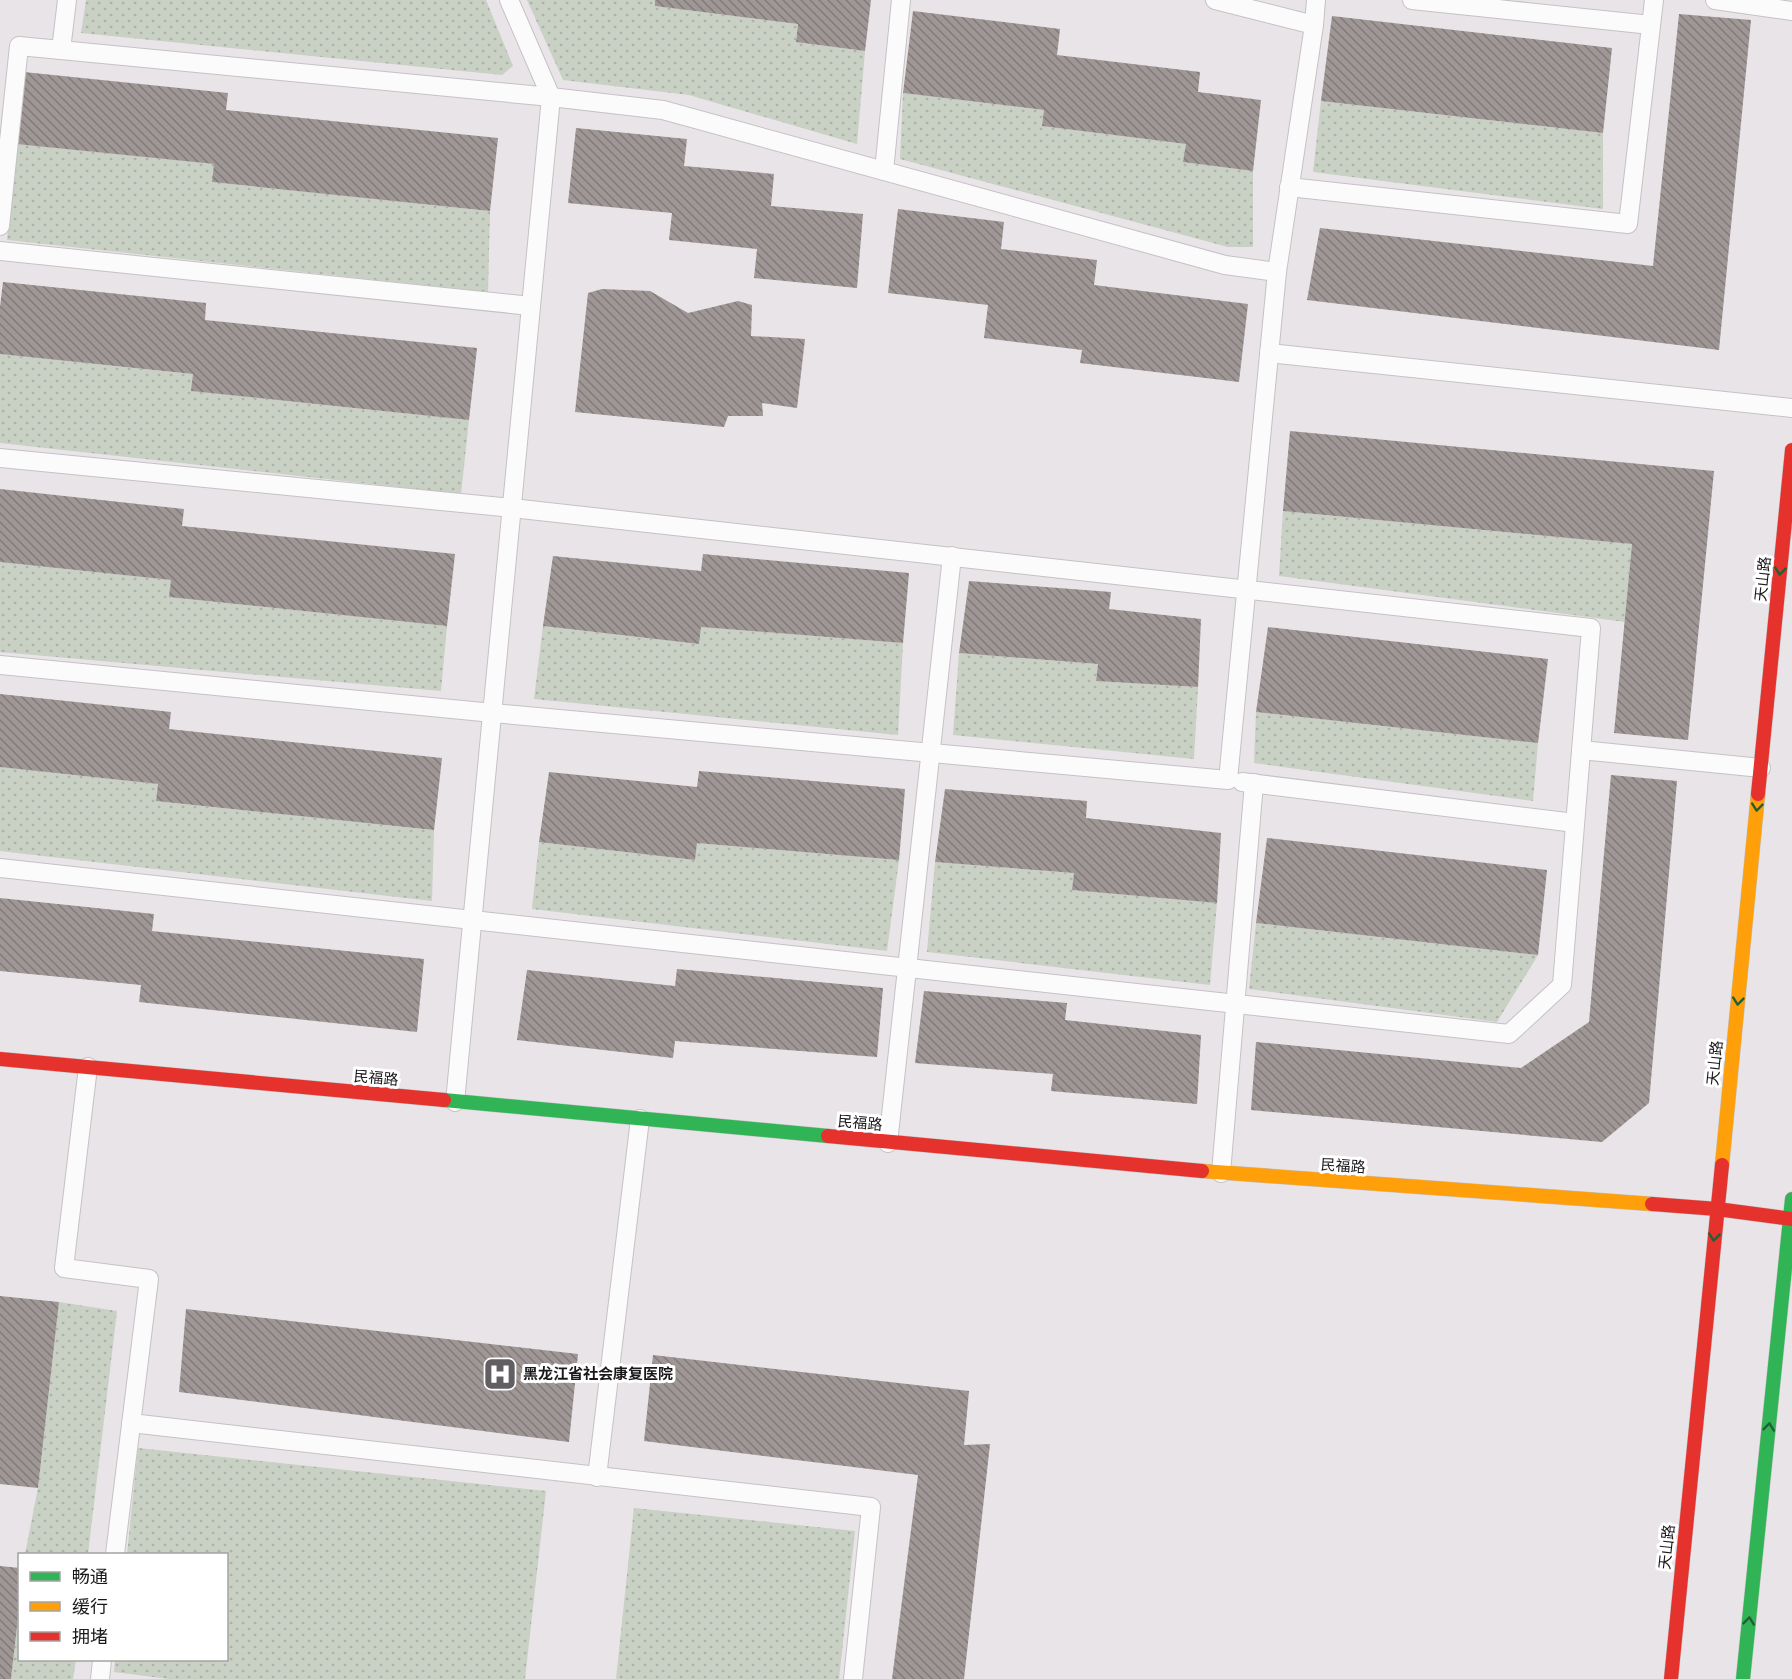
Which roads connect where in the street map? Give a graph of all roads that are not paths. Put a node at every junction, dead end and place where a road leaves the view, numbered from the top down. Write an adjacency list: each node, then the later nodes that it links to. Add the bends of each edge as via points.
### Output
1 (67, 0): 12 (lane)
2 (509, 0): 13 (lane)
3 (901, 0): 14 (lane)
4 (1215, 0): 10 (lane)
5 (1316, 0): 10 (lane)
6 (1412, 0): 11 (lane)
7 (1654, 0): 11 (lane)
8 (1714, 0): 9 (lane)
9 (1792, 10)
10 (1314, 25): 15 (lane)
11 (1651, 25): 15 (lane, via 1628,224)
12 (61, 50): 13 (lane); 16 (lane, via 19,46)
13 (551, 97): 14 (lane, via 663,110); 19 (lane)
14 (884, 171): 18 (lane, via 1225,265)
15 (1289, 187): 18 (lane)
16 (0, 226)
17 (0, 251): 19 (lane)
18 (1277, 272): 20 (lane)
19 (531, 306): 24 (lane)
20 (1269, 353): 21 (lane); 26 (lane)
21 (1792, 408)
22 (1792, 450): 31 (street, 天山路, one-way to 31)
23 (0, 458): 24 (lane)
24 (512, 508): 25 (lane); 28 (lane)
25 (952, 556): 26 (lane); 30 (lane)
26 (1247, 589): 29 (lane, via 1591,628); 32 (lane)
27 (0, 665): 28 (lane)
28 (492, 713): 30 (lane); 40 (lane)
29 (1581, 750): 31 (lane); 34 (lane)
30 (932, 753): 32 (lane); 36 (lane)
31 (1761, 768): 45 (street, 天山路, one-way to 45)
32 (1228, 780): 33 (lane)
33 (1254, 783): 34 (lane); 37 (lane)
34 (1575, 823): 37 (lane, via 1562,985 1509,1034)
35 (0, 868): 36 (lane)
36 (908, 967): 37 (lane); 42 (lane)
37 (1234, 1003): 43 (lane)
38 (0, 1059): 39 (street, 民福路)
39 (88, 1067): 40 (street, 民福路); 47 (lane, via 64,1268 149,1279)
40 (455, 1102): 41 (street, 民福路)
41 (640, 1119): 42 (street, 民福路); 48 (lane)
42 (888, 1143): 43 (street, 民福路)
43 (1221, 1173): 45 (street, 民福路)
44 (1792, 1199): 46 (street)
45 (1717, 1209): 46 (street, 民福路); 53 (street, 天山路, one-way to 53)
46 (1791, 1219): 54 (street, one-way to 46)
47 (131, 1424): 48 (lane); 49 (lane)
48 (597, 1477): 52 (lane, via 871,1508)
49 (115, 1553)
50 (102, 1661): 51 (lane)
51 (100, 1679)
52 (853, 1679)
53 (1671, 1679)
54 (1743, 1679)

